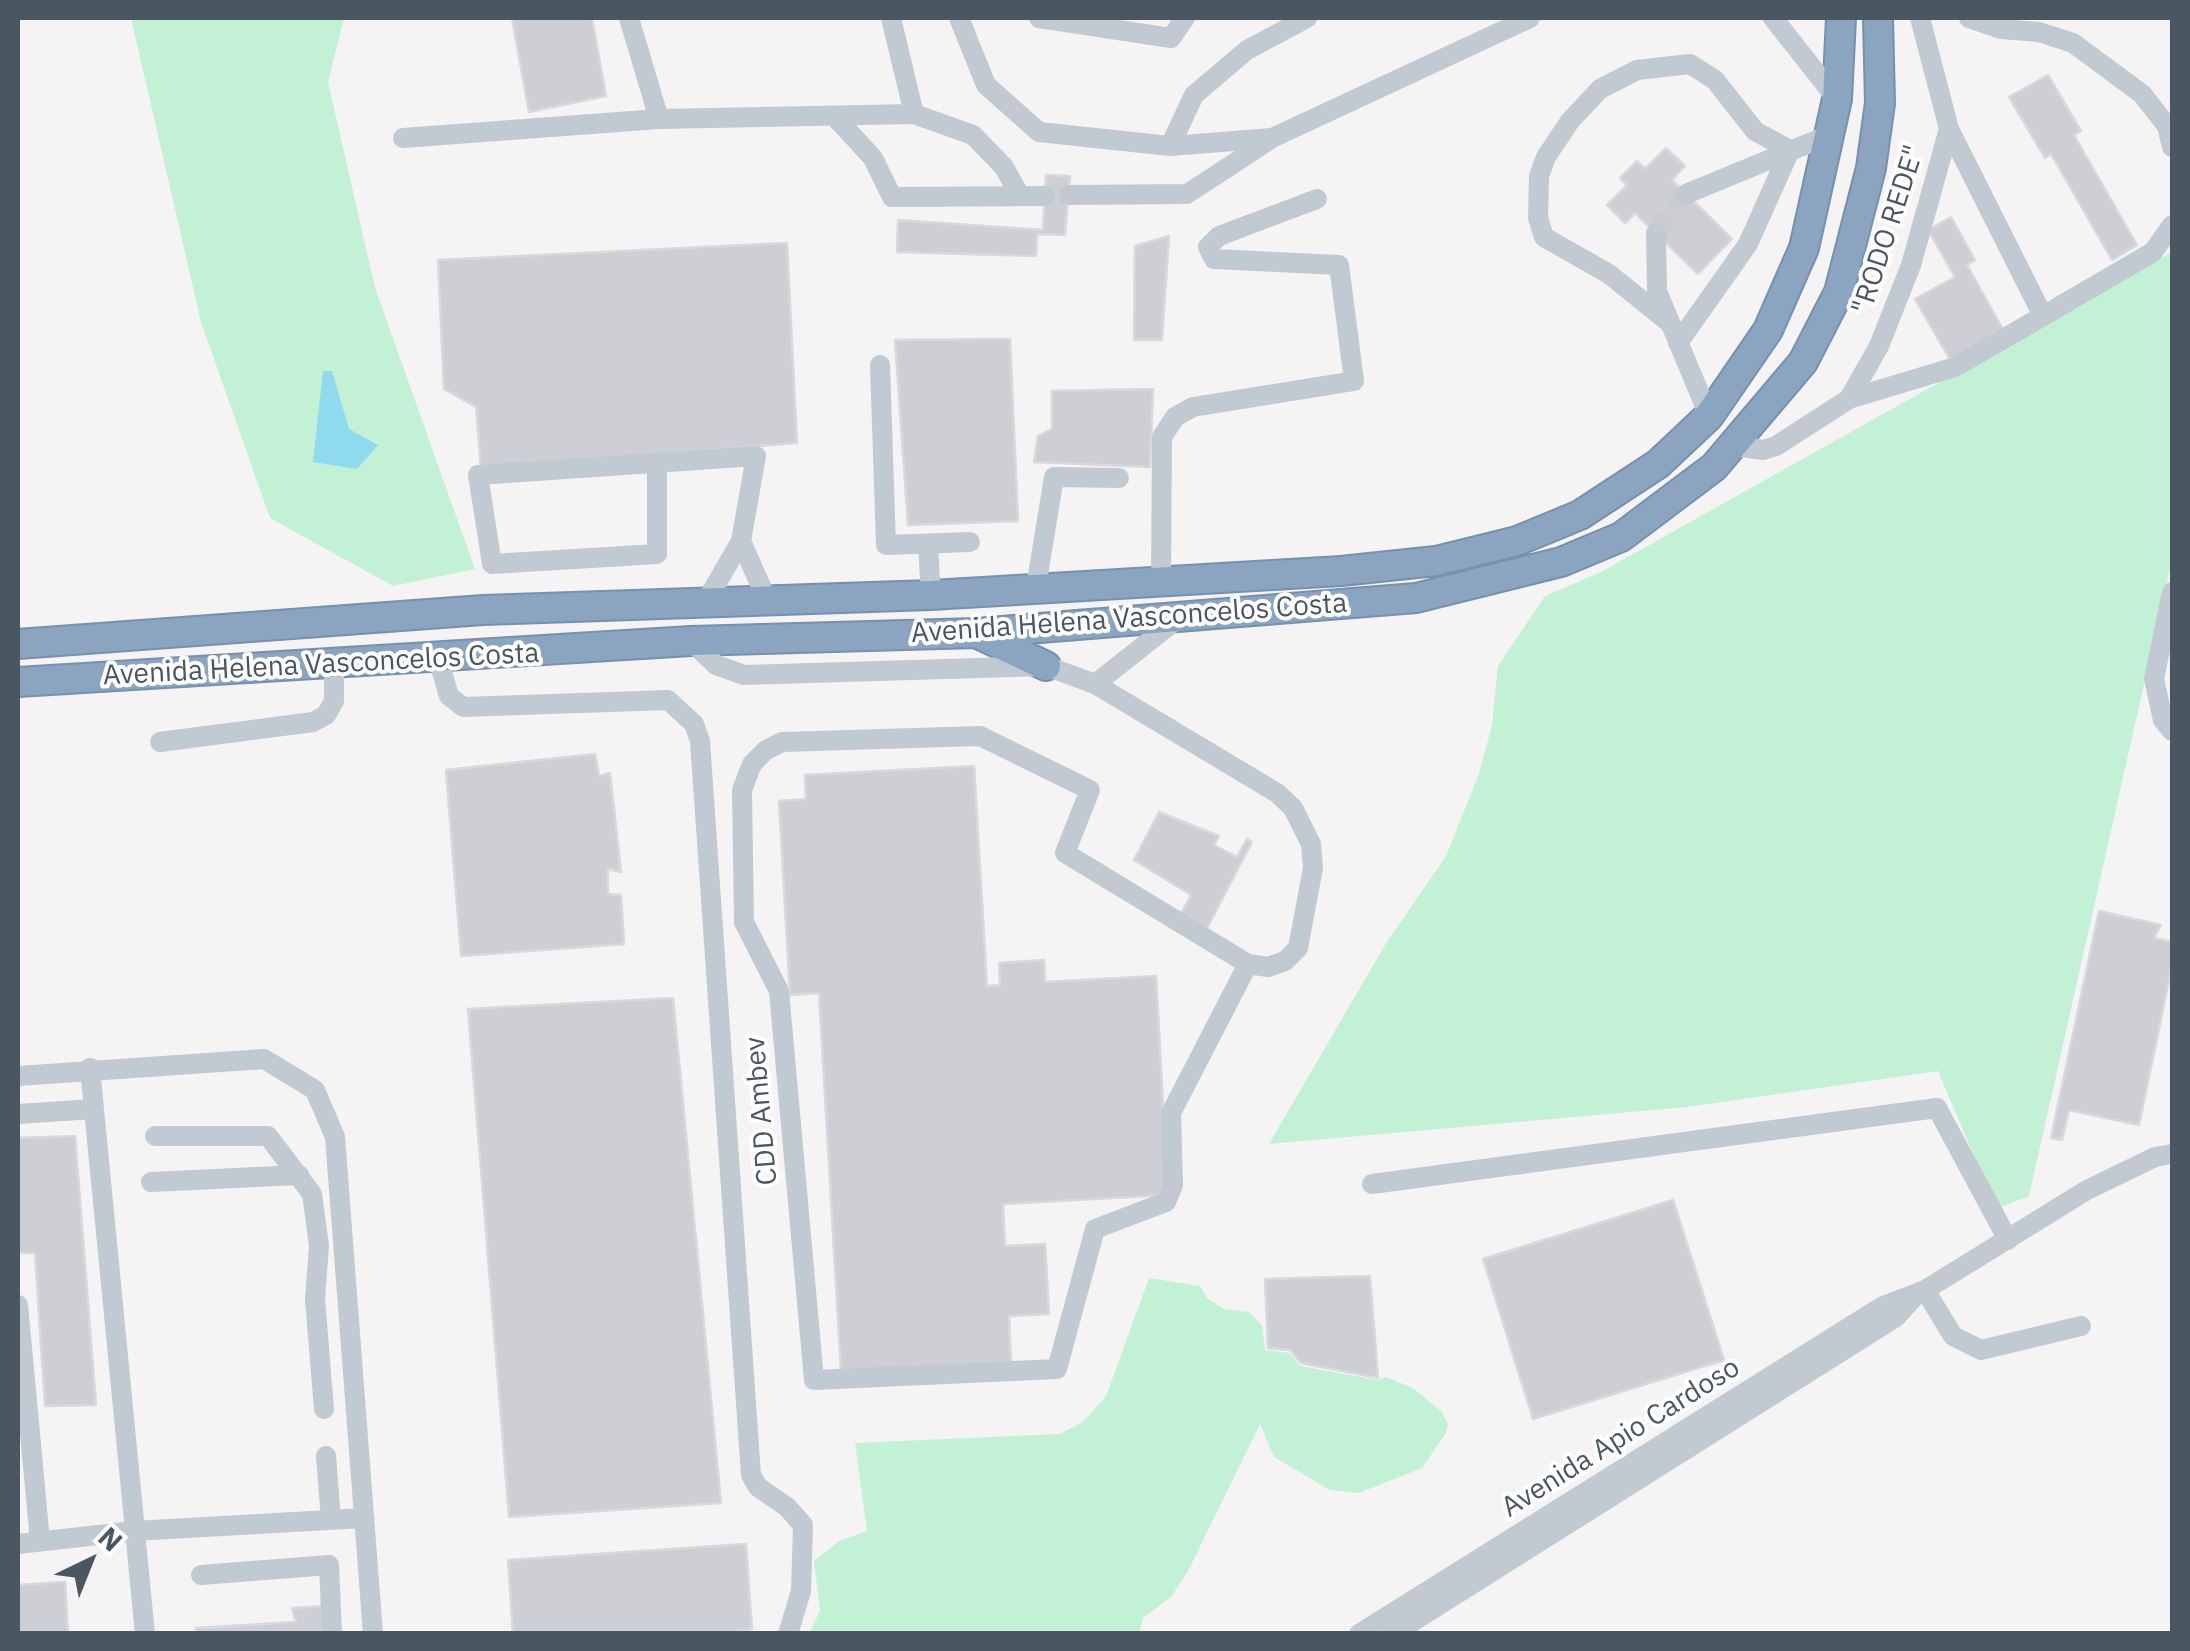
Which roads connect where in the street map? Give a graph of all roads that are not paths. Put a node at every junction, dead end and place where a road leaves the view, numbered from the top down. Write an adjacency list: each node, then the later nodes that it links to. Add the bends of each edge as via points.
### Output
1 (629, 18): 16 (street)
2 (892, 18): 14 (street)
3 (960, 18): 21 (street, via 986,85 1039,132)
4 (1038, 18): 5 (street, via 1171,38)
5 (1184, 18)
6 (1307, 18): 21 (street, via 1247,50 1194,95)
7 (1530, 18): 20 (street)
8 (1773, 18): 13 (street)
9 (1841, 18): 13 (highway, Avenida Helena Vasconcelos Costa)
10 (1878, 18): 37 (highway, Avenida Helena Vasconcelos Costa, via 1880,103 1839,292 1803,362)
11 (1920, 18): 17 (street, "RODO REDE")
12 (1969, 18): 22 (street, via 2073,43 2142,94 2167,126)
13 (1838, 99): 18 (highway, Avenida Helena Vasconcelos Costa)
14 (914, 114): 15 (street); 25 (street, via 973,135 1004,167)
15 (835, 116): 16 (street); 25 (street, via 873,158 892,197)
16 (658, 120): 19 (street)
17 (1949, 129): 31 (street, "RODO REDE"); 35 (street, "RODO REDE", via 1912,265 1879,346)
18 (1829, 135): 23 (street); 36 (highway, Avenida Helena Vasconcelos Costa, via 1804,248 1768,330)
19 (403, 138)
20 (1272, 138): 21 (street); 27 (street, via 1187,194)
21 (1170, 146)
22 (2172, 147)
23 (1790, 150): 24 (street); 32 (street, via 1755,131 1715,80 1690,64 1637,70 1600,89 1570,121 1539,176 1544,237 1609,274); 33 (street, via 1748,244)
24 (1686, 194)
25 (1020, 196): 26 (street)
26 (1045, 196)
27 (1068, 196)
28 (1317, 199): 43 (street, via 1219,236 1208,248 1214,259 1339,265 1354,381 1193,408 1175,417 1162,438)
29 (2172, 225): 31 (street, "RODO REDE", via 2153,252)
30 (1656, 233): 32 (street, via 1654,272)
31 (2043, 316): 35 (street, "RODO REDE", via 1955,367)
32 (1666, 320): 33 (street)
33 (1678, 343): 36 (street)
34 (880, 365): 42 (street, via 886,545)
35 (1848, 399): 37 (street, "RODO REDE", via 1776,446)
36 (1709, 416): 43 (highway, Avenida Helena Vasconcelos Costa, via 1635,481 1580,515 1517,541 1436,562)
37 (1734, 446): 49 (highway, Avenida Helena Vasconcelos Costa, via 1621,537 1561,562 1416,598)
38 (656, 464): 38 (street, via 478,475 492,564 657,554); 40 (street, via 756,456)
39 (1119, 478): 44 (street, via 1054,478)
40 (742, 542): 47 (street); 48 (street)
41 (970, 542): 42 (street)
42 (928, 544): 46 (street)
43 (1161, 582): 44 (highway, Avenida Helena Vasconcelos Costa)
44 (1036, 587): 46 (highway, Avenida Helena Vasconcelos Costa)
45 (2172, 592): 58 (street, via 2154,679)
46 (930, 596): 47 (highway, Avenida Helena Vasconcelos Costa)
47 (766, 598): 48 (highway, Avenida Helena Vasconcelos Costa)
48 (707, 600): 52 (highway, Avenida Helena Vasconcelos Costa)
49 (1182, 616): 50 (highway, Avenida Helena Vasconcelos Costa); 57 (street)
50 (977, 633): 51 (highway, Avenida Helena Vasconcelos Costa); 55 (highway)
51 (692, 642): 53 (highway, Avenida Helena Vasconcelos Costa); 55 (street, via 716,665 744,676)
52 (18, 644)
53 (438, 658): 54 (highway, Avenida Helena Vasconcelos Costa); 85 (street, via 449,696 463,706 668,700 694,724 751,1475 803,1524 800,1591)
54 (334, 664): 56 (highway, Avenida Helena Vasconcelos Costa); 59 (street, via 334,701 313,722)
55 (1046, 666): 57 (street)
56 (18, 682)
57 (1095, 684): 60 (street, via 1277,793 1306,828 1313,868 1298,948 1268,968)
58 (2172, 731)
59 (160, 742)
60 (1248, 964): 60 (street, CDD Ambev, via 1171,1112 1174,1185 1166,1202 1095,1229 1058,1370 814,1380 779,991 744,922 742,790 766,750 782,742 980,736 1090,790 1065,853)
61 (90, 1068): 62 (street); 63 (street); 76 (street, via 264,1058 315,1090 335,1137)
62 (18, 1076)
63 (94, 1109): 64 (street); 78 (street)
64 (18, 1114)
65 (154, 1136): 67 (street, via 268,1136)
66 (2172, 1154): 70 (street, Avenida Apio Cardoso, via 2087,1190)
67 (299, 1175): 68 (street); 74 (street, via 312,1194 319,1246 314,1298)
68 (151, 1182)
69 (1372, 1184): 70 (street, via 1937,1108)
70 (2008, 1240): 71 (street, Avenida Apio Cardoso)
71 (1920, 1293): 73 (street, via 1954,1336 1981,1350); 86 (street, Avenida Apio Cardoso, via 1884,1306); 87 (street, Avenida Apio Cardoso, via 1896,1316)
72 (18, 1305): 79 (street)
73 (2081, 1326)
74 (324, 1409)
75 (326, 1456): 77 (street)
76 (364, 1518): 77 (street); 84 (street)
77 (331, 1520): 78 (street)
78 (134, 1531): 79 (street); 82 (street)
79 (40, 1541): 80 (street)
80 (18, 1544)
81 (201, 1576): 83 (street, via 328,1564)
82 (145, 1634)
83 (332, 1634)
84 (373, 1634)
85 (788, 1634)
86 (1359, 1634)
87 (1394, 1634)

